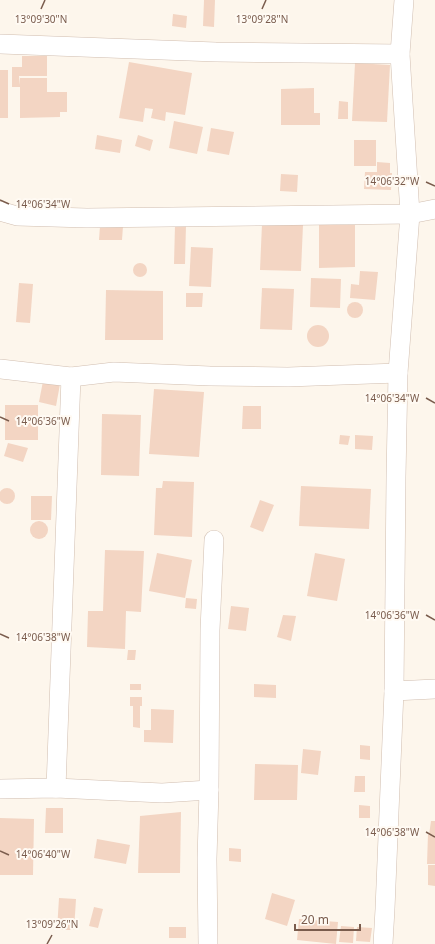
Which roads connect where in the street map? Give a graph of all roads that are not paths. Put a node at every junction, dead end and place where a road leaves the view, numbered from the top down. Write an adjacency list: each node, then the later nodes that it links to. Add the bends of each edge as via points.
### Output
1 (404, 0): 3 (street)
2 (0, 44): 3 (street, via 216,52)
3 (400, 54): 6 (street)
4 (435, 209): 6 (street)
5 (0, 211): 6 (street, via 17,216 87,218)
6 (410, 214): 8 (street)
7 (0, 369): 9 (street)
8 (398, 373): 9 (street, via 288,377 114,372); 12 (street)
9 (70, 377): 13 (street)
10 (214, 540): 15 (street, via 210,630)
11 (435, 689): 12 (street)
12 (394, 690): 17 (street)
13 (56, 788): 14 (street); 15 (street, via 162,793)
14 (0, 789)
15 (209, 790): 16 (street)
16 (208, 944)
17 (383, 944)

